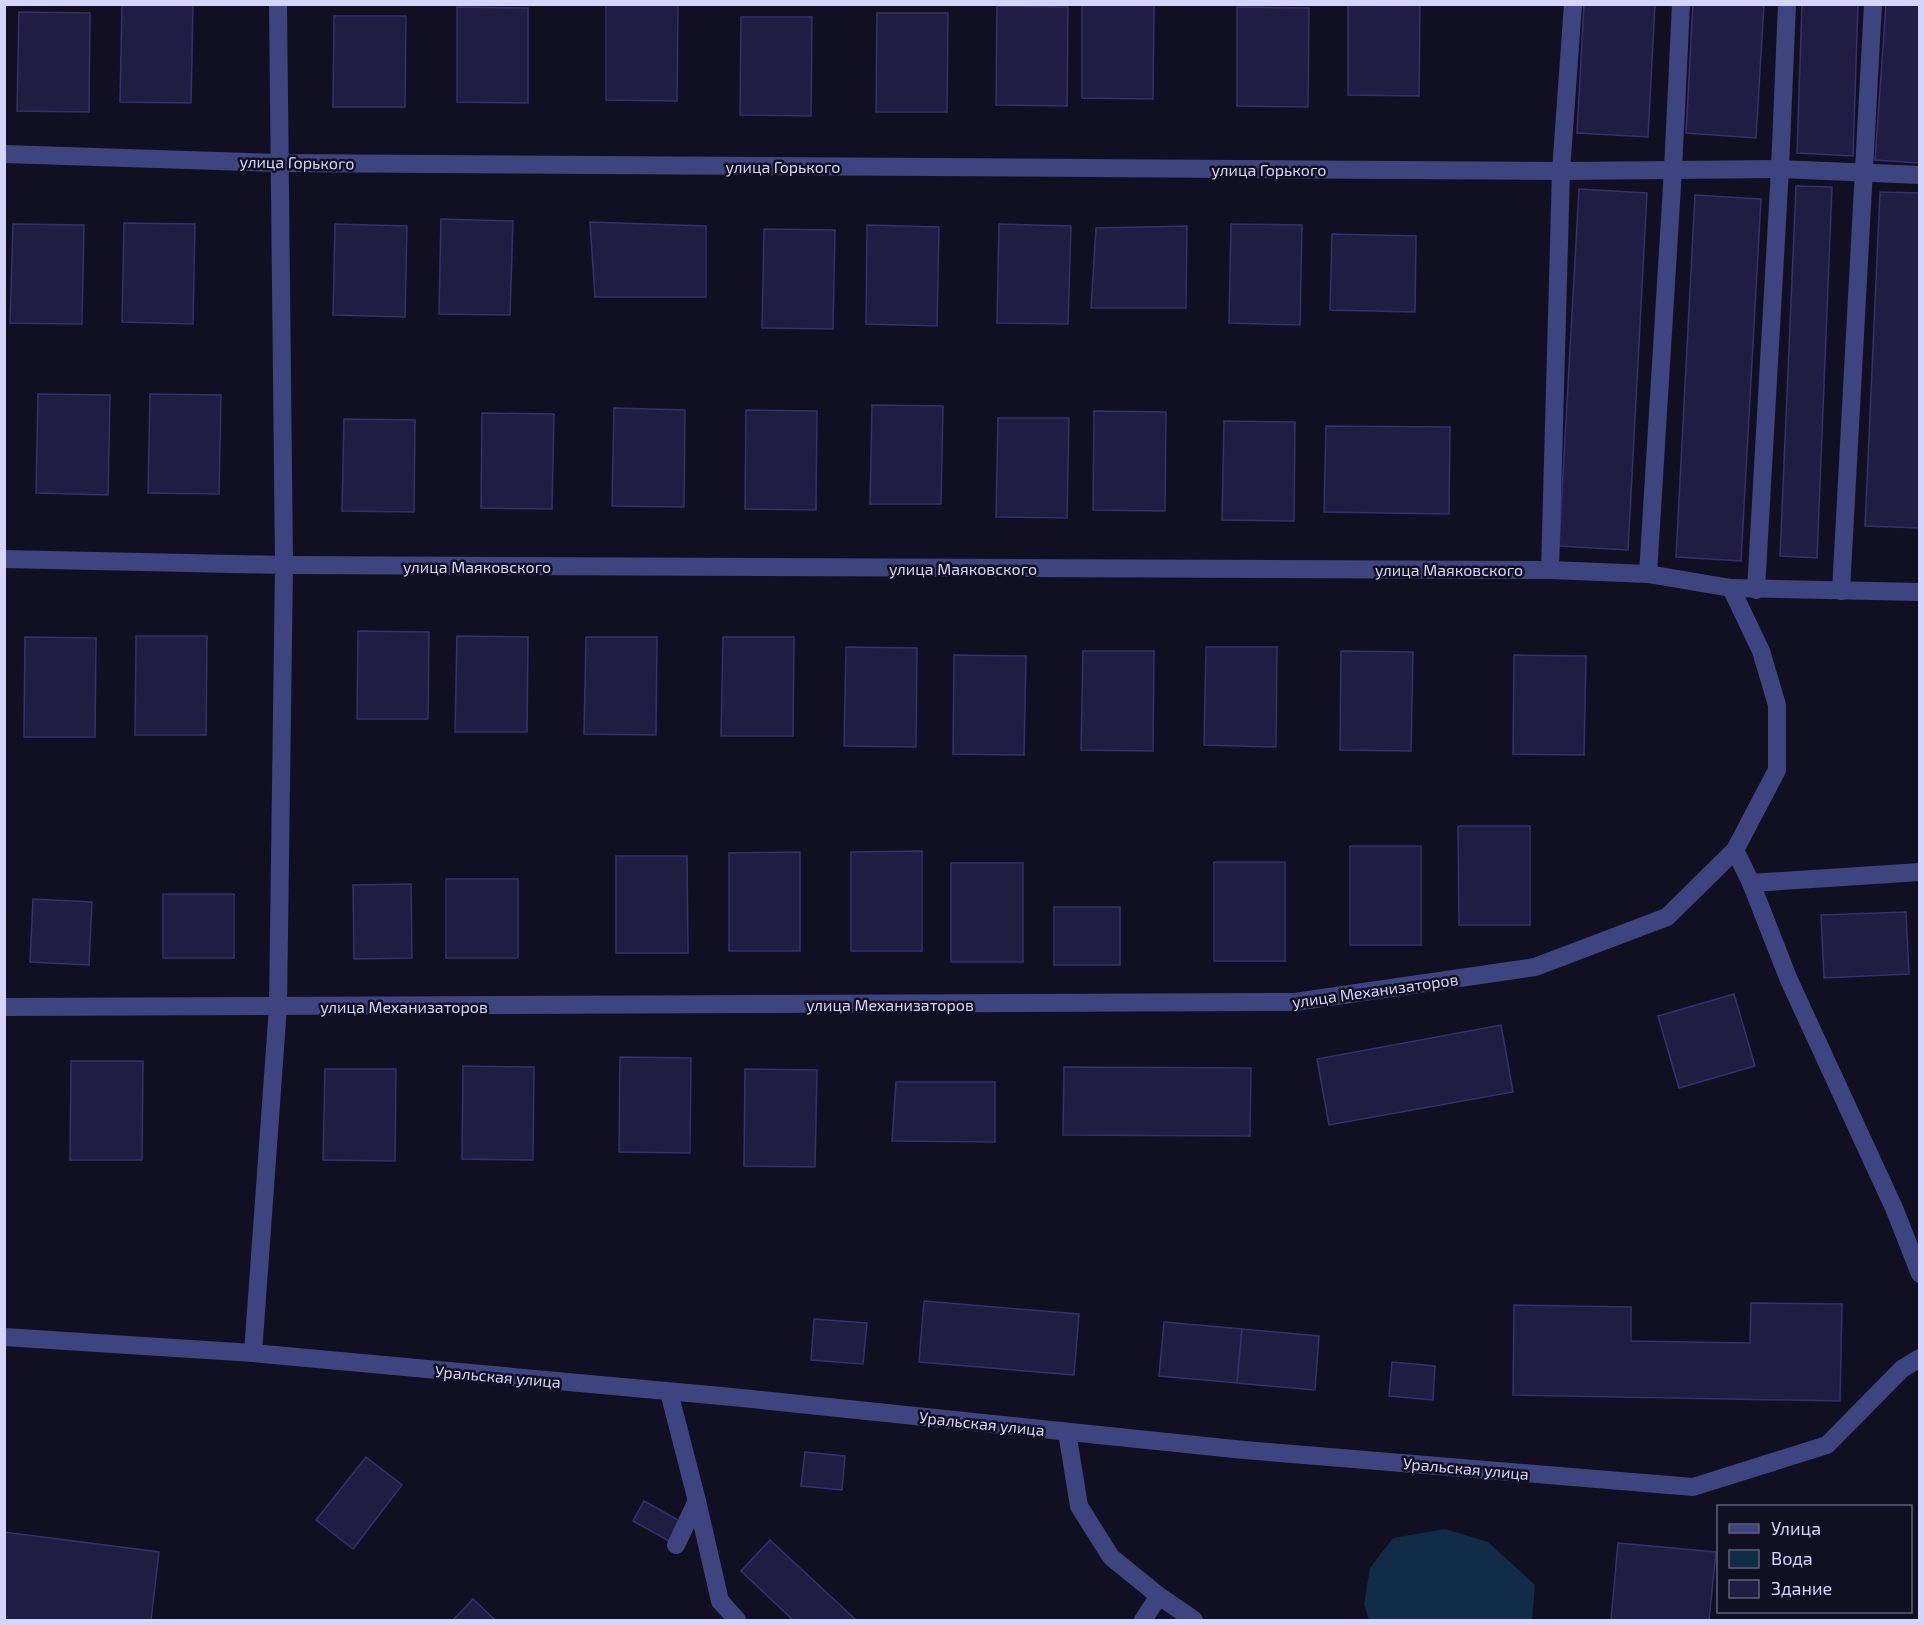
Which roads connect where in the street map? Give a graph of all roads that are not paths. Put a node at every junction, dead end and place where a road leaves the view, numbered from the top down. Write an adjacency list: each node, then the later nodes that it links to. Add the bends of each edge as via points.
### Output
1 (278, 4): 7 (street)
2 (1573, 4): 10 (street)
3 (1681, 4): 9 (street)
4 (1787, 4): 8 (street)
5 (1872, 4): 11 (street)
6 (4, 154): 7 (street, улица Горького)
7 (279, 163): 10 (street, улица Горького); 14 (street)
8 (1780, 169): 9 (street, улица Горького); 11 (street, улица Горького); 18 (street)
9 (1673, 170): 10 (street, улица Горького); 16 (street)
10 (1561, 171): 15 (street)
11 (1864, 173): 12 (street, улица Горького); 19 (street)
12 (1920, 175)
13 (4, 559): 14 (street, улица Маяковского)
14 (284, 565): 15 (street, улица Маяковского); 25 (street)
15 (1550, 570): 16 (street, улица Маяковского)
16 (1648, 574): 17 (street, улица Маяковского)
17 (1731, 588): 18 (street, улица Маяковского); 21 (street, улица Механизаторов, via 1761,651 1777,705 1776,770)
18 (1756, 590): 19 (street, улица Маяковского)
19 (1841, 591): 20 (street, улица Маяковского)
20 (1920, 592)
21 (1735, 850): 23 (street); 25 (street, улица Механизаторов, via 1667,916 1535,967 1295,1002)
22 (1920, 872): 23 (street)
23 (1751, 883): 26 (street, via 1789,980 1894,1208)
24 (4, 1007): 25 (street, улица Механизаторов)
25 (278, 1007): 28 (street)
26 (1920, 1274)
27 (4, 1337): 28 (street, Уральская улица)
28 (253, 1353): 30 (street, Уральская улица)
29 (1920, 1358): 31 (street, Уральская улица, via 1902,1369 1827,1445 1693,1487)
30 (669, 1392): 31 (street, Уральская улица); 32 (street)
31 (1067, 1432): 34 (street, via 1079,1506 1111,1557)
32 (697, 1501): 33 (street); 35 (street, via 720,1601)
33 (676, 1545)
34 (1159, 1596): 36 (street); 37 (street)
35 (737, 1620)
36 (1143, 1620)
37 (1194, 1620)

